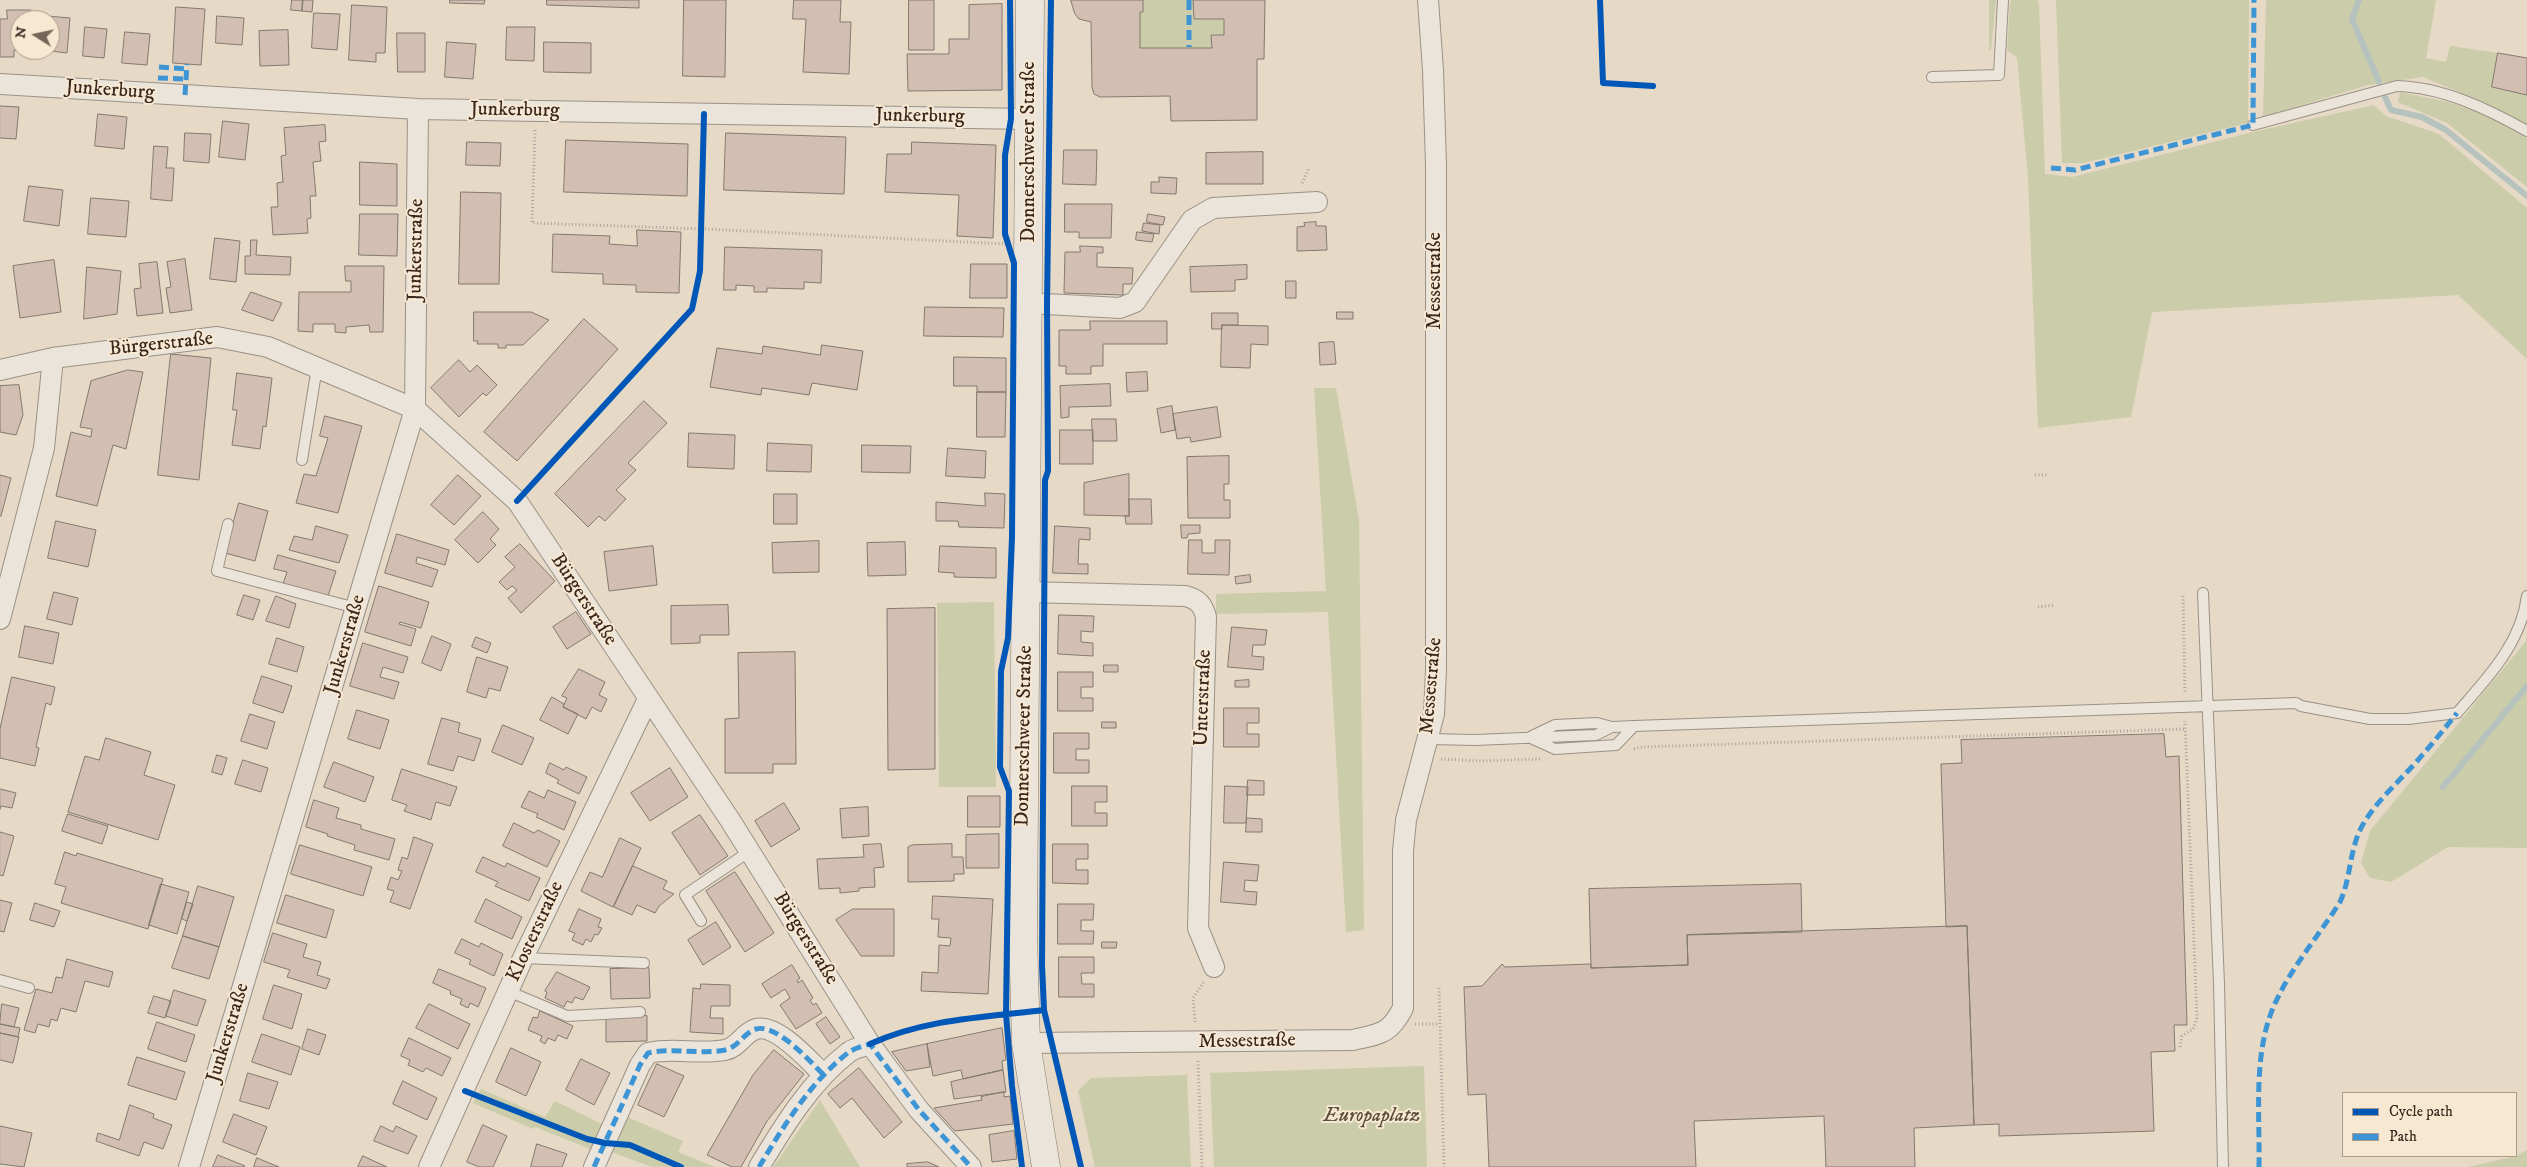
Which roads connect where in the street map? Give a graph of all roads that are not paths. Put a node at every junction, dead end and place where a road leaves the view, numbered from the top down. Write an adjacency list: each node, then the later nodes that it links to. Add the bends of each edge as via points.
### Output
1 (1030, 0): 7 (main road, Donnerschweer Straße)
2 (1428, 0): 28 (street, Messestraße, via 1434,70 1436,165 1437,432 1436,670 1434,714)
3 (2003, 0): 4 (lane, via 2000,75)
4 (1932, 77)
5 (0, 84): 6 (street, Junkerburg)
6 (418, 110): 7 (street, Junkerburg); 15 (street, Junkerstraße)
7 (1030, 119): 11 (main road, Donnerschweer Straße)
8 (2253, 125): 9 (lane, via 2397,86 2416,87 2454,98)
9 (2527, 131)
10 (1318, 202): 11 (street, via 1213,208 1202,212 1192,220 1135,302 1120,308)
11 (1027, 303): 18 (main road, Donnerschweer Straße)
12 (53, 358): 13 (street, Bürgerstraße, via 217,337 268,347); 14 (street, Bürgerstraße); 22 (street, via 44,448)
13 (317, 367): 15 (street, Bürgerstraße); 16 (lane)
14 (0, 370)
15 (416, 408): 21 (street, Junkerstraße); 23 (street, Bürgerstraße, via 518,501)
16 (302, 460)
17 (228, 524): 21 (lane, via 217,571)
18 (1027, 592): 33 (street, Unterstraße, via 1185,596 1204,608 1198,928); 38 (main road, Donnerschweer Straße, via 1023,935)
19 (2203, 594): 24 (lane)
20 (2527, 596): 24 (lane, via 2517,635 2508,651 2457,713 2370,719 2296,703)
21 (356, 608): 41 (street, Junkerstraße)
22 (0, 619)
23 (648, 699): 29 (street, Bürgerstraße); 31 (street, Klosterstraße)
24 (2208, 706): 25 (lane); 47 (lane)
25 (1634, 726): 26 (lane); 27 (lane, via 1616,745 1555,749)
26 (1612, 727): 27 (lane, via 1596,736); 27 (lane, via 1597,723 1555,725)
27 (1530, 737): 28 (lane)
28 (1426, 748): 38 (street, Messestraße, via 1403,851 1403,1008 1395,1024 1378,1035 1353,1040)
29 (750, 851): 30 (lane, via 685,895); 39 (street, Bürgerstraße)
30 (701, 921)
31 (523, 958): 32 (lane); 36 (street, Klosterstraße)
32 (644, 963)
33 (1214, 967)
34 (0, 980): 35 (lane)
35 (29, 988)
36 (508, 992): 37 (lane, via 567,1016); 42 (street, Klosterstraße)
37 (640, 1012)
38 (1026, 1043): 46 (main road, Donnerschweer Straße)
39 (870, 1044): 40 (street, via 851,1051); 45 (street, Bürgerstraße, via 919,1110)
40 (824, 1075): 43 (street, via 778,1033 767,1028 748,1033 737,1045 724,1050 648,1053); 44 (street)
41 (189, 1167)
42 (429, 1167)
43 (594, 1167)
44 (759, 1167)
45 (971, 1167)
46 (1046, 1167)
47 (2223, 1167)

